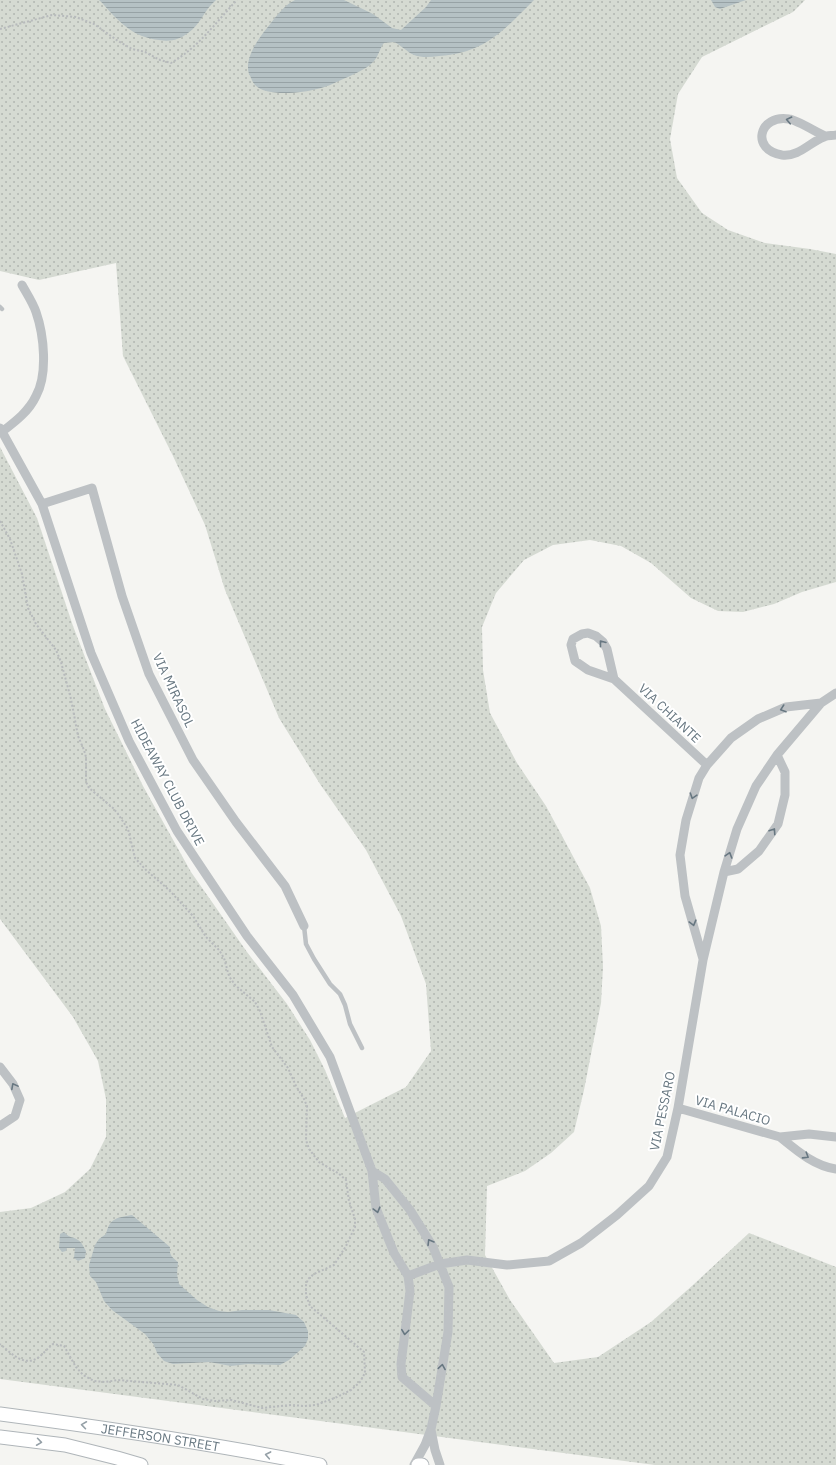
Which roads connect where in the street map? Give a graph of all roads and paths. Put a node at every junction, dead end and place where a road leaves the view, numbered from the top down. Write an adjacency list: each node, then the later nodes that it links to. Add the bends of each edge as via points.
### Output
1 (237, 0): 2 (path, via 203,39 171,63 145,52 132,50 94,24 76,17 52,15)
2 (0, 29)
3 (836, 135): 4 (street)
4 (825, 136): 4 (street, one-way to 4, via 790,119 779,119 761,132 761,139 766,148 783,155 801,151)
5 (22, 285): 6 (street, via 36,312 43,344 43,376 37,396 23,415)
6 (2, 430): 7 (street, HIDEAWAY CLUB DRIVE)
7 (42, 504): 15 (street, VIA MIRASOL, via 92,488 122,596 149,674 193,760 285,886); 24 (street, HIDEAWAY CLUB DRIVE, via 91,653 129,741 176,831 247,936 293,996 330,1057)
8 (0, 521): 27 (path, via 10,538 22,574 28,608 61,662 78,736 86,757 86,782 89,788 118,814 128,829 135,858 193,916 206,937 224,958 229,976 235,985 255,1002 272,1047 288,1068 307,1106 306,1140 309,1149 319,1162 346,1180 355,1227 334,1264 308,1279 306,1295 310,1306 364,1352 366,1363 365,1373 360,1382 351,1390 327,1401 316,1405 262,1408 231,1400 203,1398 178,1385 118,1380 94,1382 76,1367 64,1346 53,1344 38,1358 28,1361 14,1357)
9 (614, 679): 9 (street, VIA CHIANTE, one-way to 9, via 603,642 588,633 573,639 571,645 575,661 588,670); 13 (street, VIA CHIANTE)
10 (836, 693): 11 (street, VIA PESSARO)
11 (821, 703): 12 (street, VIA PESSARO); 13 (street, VIA PESSARO, one-way to 13, via 786,707 758,719 731,738)
12 (777, 755): 14 (street, VIA PESSARO, one-way to 12, via 756,786); 14 (street, one-way to 12, via 738,869 759,851 778,824 785,795 785,772)
13 (707, 765): 16 (street, VIA PESSARO, one-way to 16, via 699,778 686,820 680,855 685,896)
14 (724, 872): 16 (street, VIA PESSARO)
15 (304, 926): 17 (lane, via 306,944 330,984 340,994 350,1024)
16 (703, 960): 19 (street, VIA PESSARO)
17 (362, 1048)
18 (0, 1067): 20 (street, one-way to 18, via 16,1116 20,1100 14,1084)
19 (678, 1108): 21 (street, VIA PALACIO); 25 (street, VIA PESSARO, via 666,1157 649,1186 581,1243 549,1261 507,1265 468,1260)
20 (0, 1126)
21 (780, 1136): 22 (street, VIA PALACIO, via 809,1134); 23 (street, VIA PALACIO, one-way to 23, via 806,1157)
22 (836, 1137)
23 (836, 1169)
24 (372, 1171): 25 (street, one-way to 24, via 433,1247 410,1210 385,1179); 26 (street, HIDEAWAY CLUB DRIVE, one-way to 26, via 376,1208 394,1253)
25 (440, 1264): 26 (street, VIA PESSARO); 28 (street, one-way to 25, via 448,1332 450,1287)
26 (408, 1276): 28 (street, HIDEAWAY CLUB DRIVE, one-way to 28, via 410,1291 401,1364 402,1377)
27 (0, 1344)
28 (436, 1406): 30 (street)
29 (0, 1414): 33 (main road, JEFFERSON STREET, one-way to 29, via 252,1451)
30 (431, 1429): 34 (street); 37 (street)
31 (0, 1436): 32 (main road, JEFFERSON STREET, one-way to 32, via 65,1445)
32 (141, 1465)
33 (320, 1465)
34 (414, 1465)
35 (418, 1465): 36 (main road)
36 (422, 1465)
37 (440, 1465)

